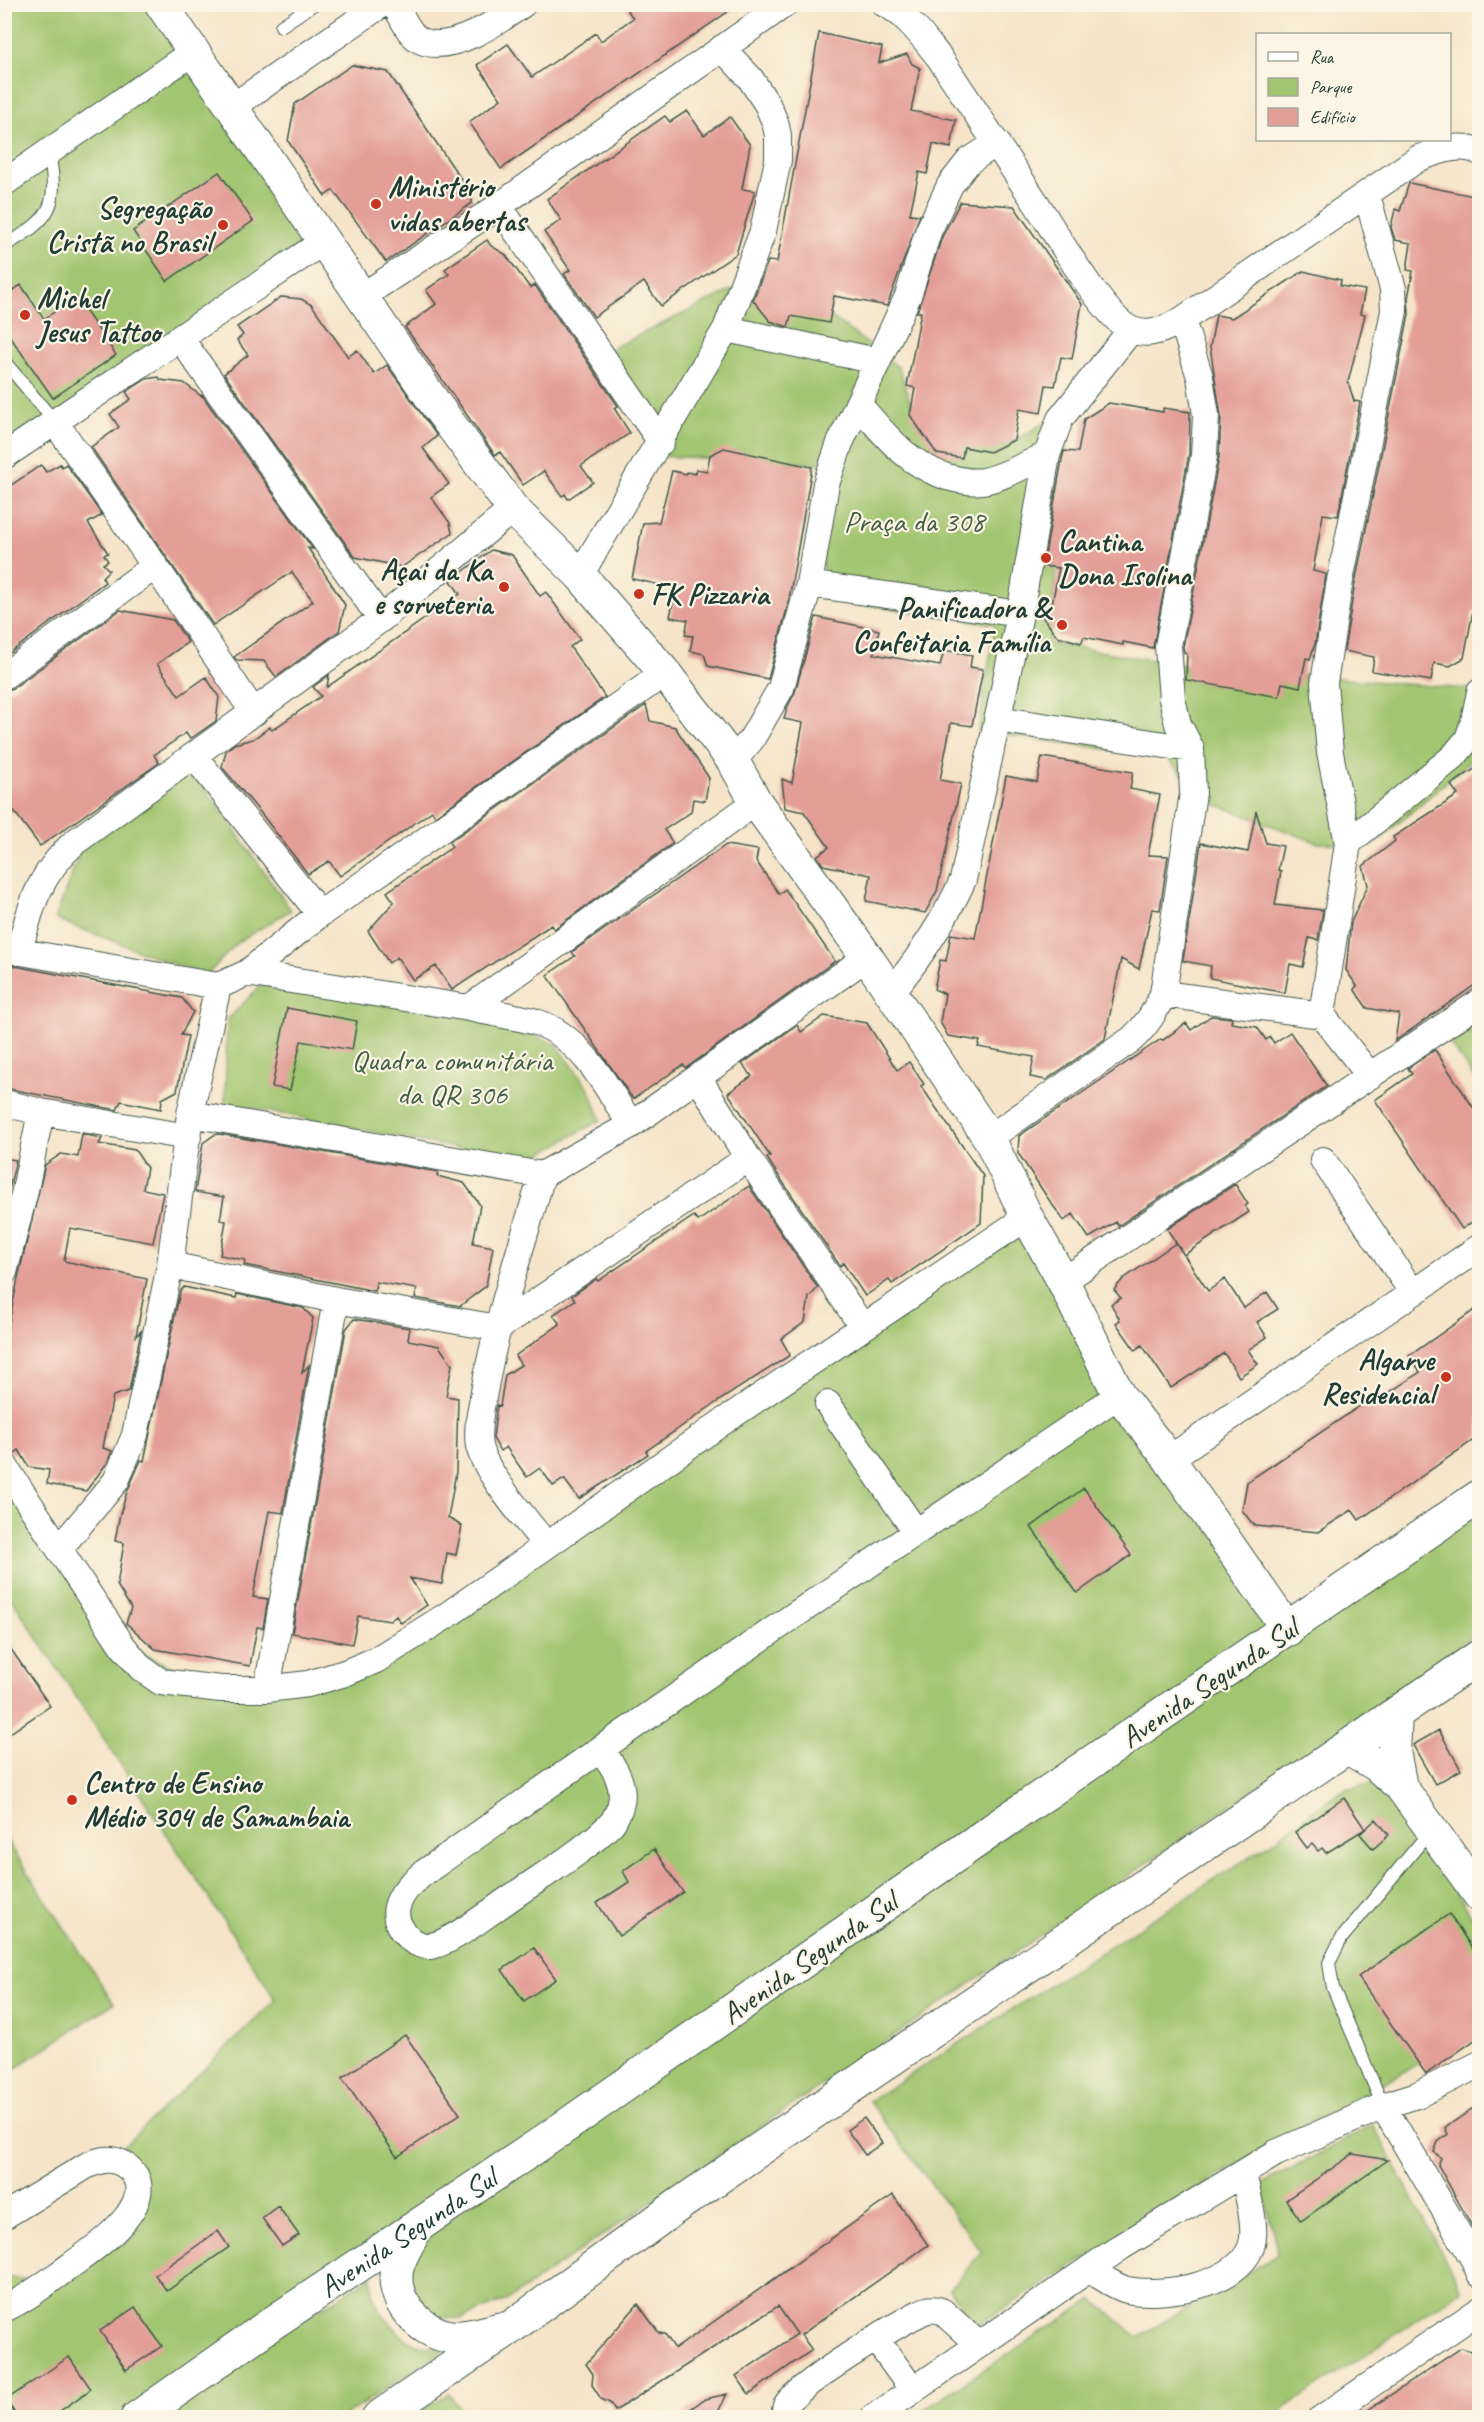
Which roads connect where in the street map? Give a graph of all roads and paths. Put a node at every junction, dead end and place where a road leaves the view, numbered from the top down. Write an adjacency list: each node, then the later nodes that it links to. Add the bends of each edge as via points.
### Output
1 (161, 4): 10 (street)
2 (314, 4): 8 (lane)
3 (382, 4): 11 (street)
4 (394, 4): 5 (street, via 415,38 440,43 469,36)
5 (523, 4)
6 (785, 4): 9 (street)
7 (885, 4): 12 (street, via 918,32 939,57)
8 (281, 26)
9 (722, 48): 17 (street); 22 (street, via 750,78 767,104 778,135 778,160 763,231)
10 (194, 52): 11 (street); 13 (street)
11 (232, 107): 18 (street)
12 (997, 143): 23 (street, via 1111,314); 26 (street, via 969,161 950,185 928,232 908,296)
13 (49, 152): 15 (street); 19 (lane, via 54,180 46,216)
14 (1479, 152): 16 (street, via 1456,147 1419,158)
15 (4, 183)
16 (1367, 195): 21 (street); 48 (street, via 1393,289 1394,311 1339,586 1324,683 1330,753)
17 (499, 206): 20 (street); 29 (street)
18 (323, 242): 20 (street); 24 (street)
19 (4, 246)
20 (362, 297): 32 (street)
21 (1182, 320): 23 (street, via 1162,331); 44 (street, via 1200,377 1206,416 1202,466 1168,646 1172,699 1178,724)
22 (726, 329): 26 (street); 29 (street)
23 (1131, 330): 30 (street, via 1060,419)
24 (180, 338): 28 (street); 37 (street)
25 (4, 361): 28 (lane)
26 (878, 361): 27 (street)
27 (859, 405): 30 (street, via 894,446 916,464 960,481 982,481); 35 (street, via 826,484)
28 (55, 422): 31 (street); 33 (street)
29 (661, 441): 34 (street)
30 (1047, 455): 36 (street)
31 (4, 456)
32 (513, 509): 34 (street); 37 (street)
33 (155, 566): 39 (street); 41 (street)
34 (580, 575): 38 (street)
35 (809, 584): 36 (street); 46 (street, via 781,688 751,740)
36 (1020, 614): 42 (street)
37 (381, 619): 41 (street)
38 (664, 673): 46 (street); 49 (street)
39 (4, 675)
40 (1479, 692): 43 (street)
41 (254, 713): 45 (street)
42 (997, 719): 44 (street); 54 (street, via 963,880 925,950)
43 (1477, 722): 48 (street, via 1453,757)
44 (1191, 749): 55 (street, via 1193,793)
45 (194, 756): 49 (street); 50 (street, via 58,858 30,906)
46 (733, 762): 47 (street)
47 (756, 802): 51 (street); 57 (street)
48 (1348, 843): 58 (street)
49 (320, 915): 52 (street)
50 (12, 950): 53 (street)
51 (867, 957): 54 (street); 60 (street)
52 (247, 973): 53 (street); 57 (street)
53 (218, 986): 64 (street)
54 (891, 993): 65 (street)
55 (1162, 994): 58 (street); 65 (street, via 1153,1015 1132,1039)
56 (1479, 1002): 59 (street)
57 (469, 1008): 63 (street, via 538,1023 559,1034 598,1075)
58 (1322, 1015): 59 (street)
59 (1370, 1076): 73 (street)
60 (699, 1079): 63 (street); 66 (street)
61 (4, 1103): 62 (street)
62 (41, 1112): 64 (street); 72 (street)
63 (631, 1125): 68 (street)
64 (189, 1126): 68 (street); 71 (street)
65 (989, 1137): 69 (street)
66 (748, 1158): 76 (street); 77 (street)
67 (1323, 1160): 74 (street)
68 (542, 1175): 77 (street)
69 (1027, 1217): 73 (street); 76 (street)
70 (1479, 1246): 74 (street)
71 (170, 1265): 75 (street); 85 (street, via 135,1436 116,1481)
72 (4, 1272)
73 (1063, 1281): 78 (street)
74 (1413, 1293): 80 (street)
75 (336, 1300): 77 (street); 88 (street)
76 (862, 1326): 84 (street)
77 (498, 1328): 84 (street, via 480,1416 479,1448 513,1504)
78 (1119, 1395): 80 (street); 83 (street)
79 (828, 1404): 83 (street)
80 (1168, 1459): 86 (street)
81 (4, 1465): 85 (street)
82 (1479, 1496): 86 (main road, Avenida Segunda Sul)
83 (916, 1532): 91 (street)
84 (546, 1545): 88 (street, via 376,1660 308,1684)
85 (60, 1548): 88 (street, via 122,1645 141,1668 161,1682 221,1689)
86 (1288, 1630): 99 (main road, Avenida Segunda Sul)
87 (1479, 1656): 89 (main road)
88 (267, 1689)
89 (1396, 1715): 90 (main road); 92 (street, via 1394,1751)
90 (1348, 1748): 92 (street); 104 (main road, via 677,2206)
91 (601, 1749): 91 (street, via 407,1886 396,1909 398,1923 407,1937 419,1945 435,1946 562,1862 614,1821 621,1805 621,1785 615,1768)
92 (1401, 1787): 93 (street)
93 (1431, 1830): 94 (street); 96 (lane, via 1341,1939 1329,1963 1333,1988)
94 (1479, 1896)
95 (1479, 2064): 96 (street, via 1417,2095)
96 (1383, 2106): 97 (street, via 1276,2152); 101 (street)
97 (1243, 2173): 100 (street); 100 (street, via 1254,2237 1241,2262 1222,2276 1189,2289 1140,2292 1124,2289)
98 (4, 2216): 102 (street, via 98,2161 122,2163 133,2172 137,2184 133,2208 105,2240 49,2282)
99 (418, 2225): 104 (main road, via 404,2250 397,2274 401,2296 414,2319 452,2337); 108 (main road, Avenida Segunda Sul)
100 (1090, 2270): 106 (street)
101 (1479, 2274)
102 (4, 2309)
103 (1479, 2310): 112 (street)
104 (510, 2328): 109 (main road)
105 (876, 2339): 106 (street, via 921,2312 938,2309); 107 (street); 110 (street, via 798,2392 787,2403)
106 (979, 2345): 107 (street)
107 (912, 2389): 111 (street)
108 (137, 2418)
109 (378, 2418)
110 (785, 2418)
111 (873, 2418)
112 (1322, 2418)

